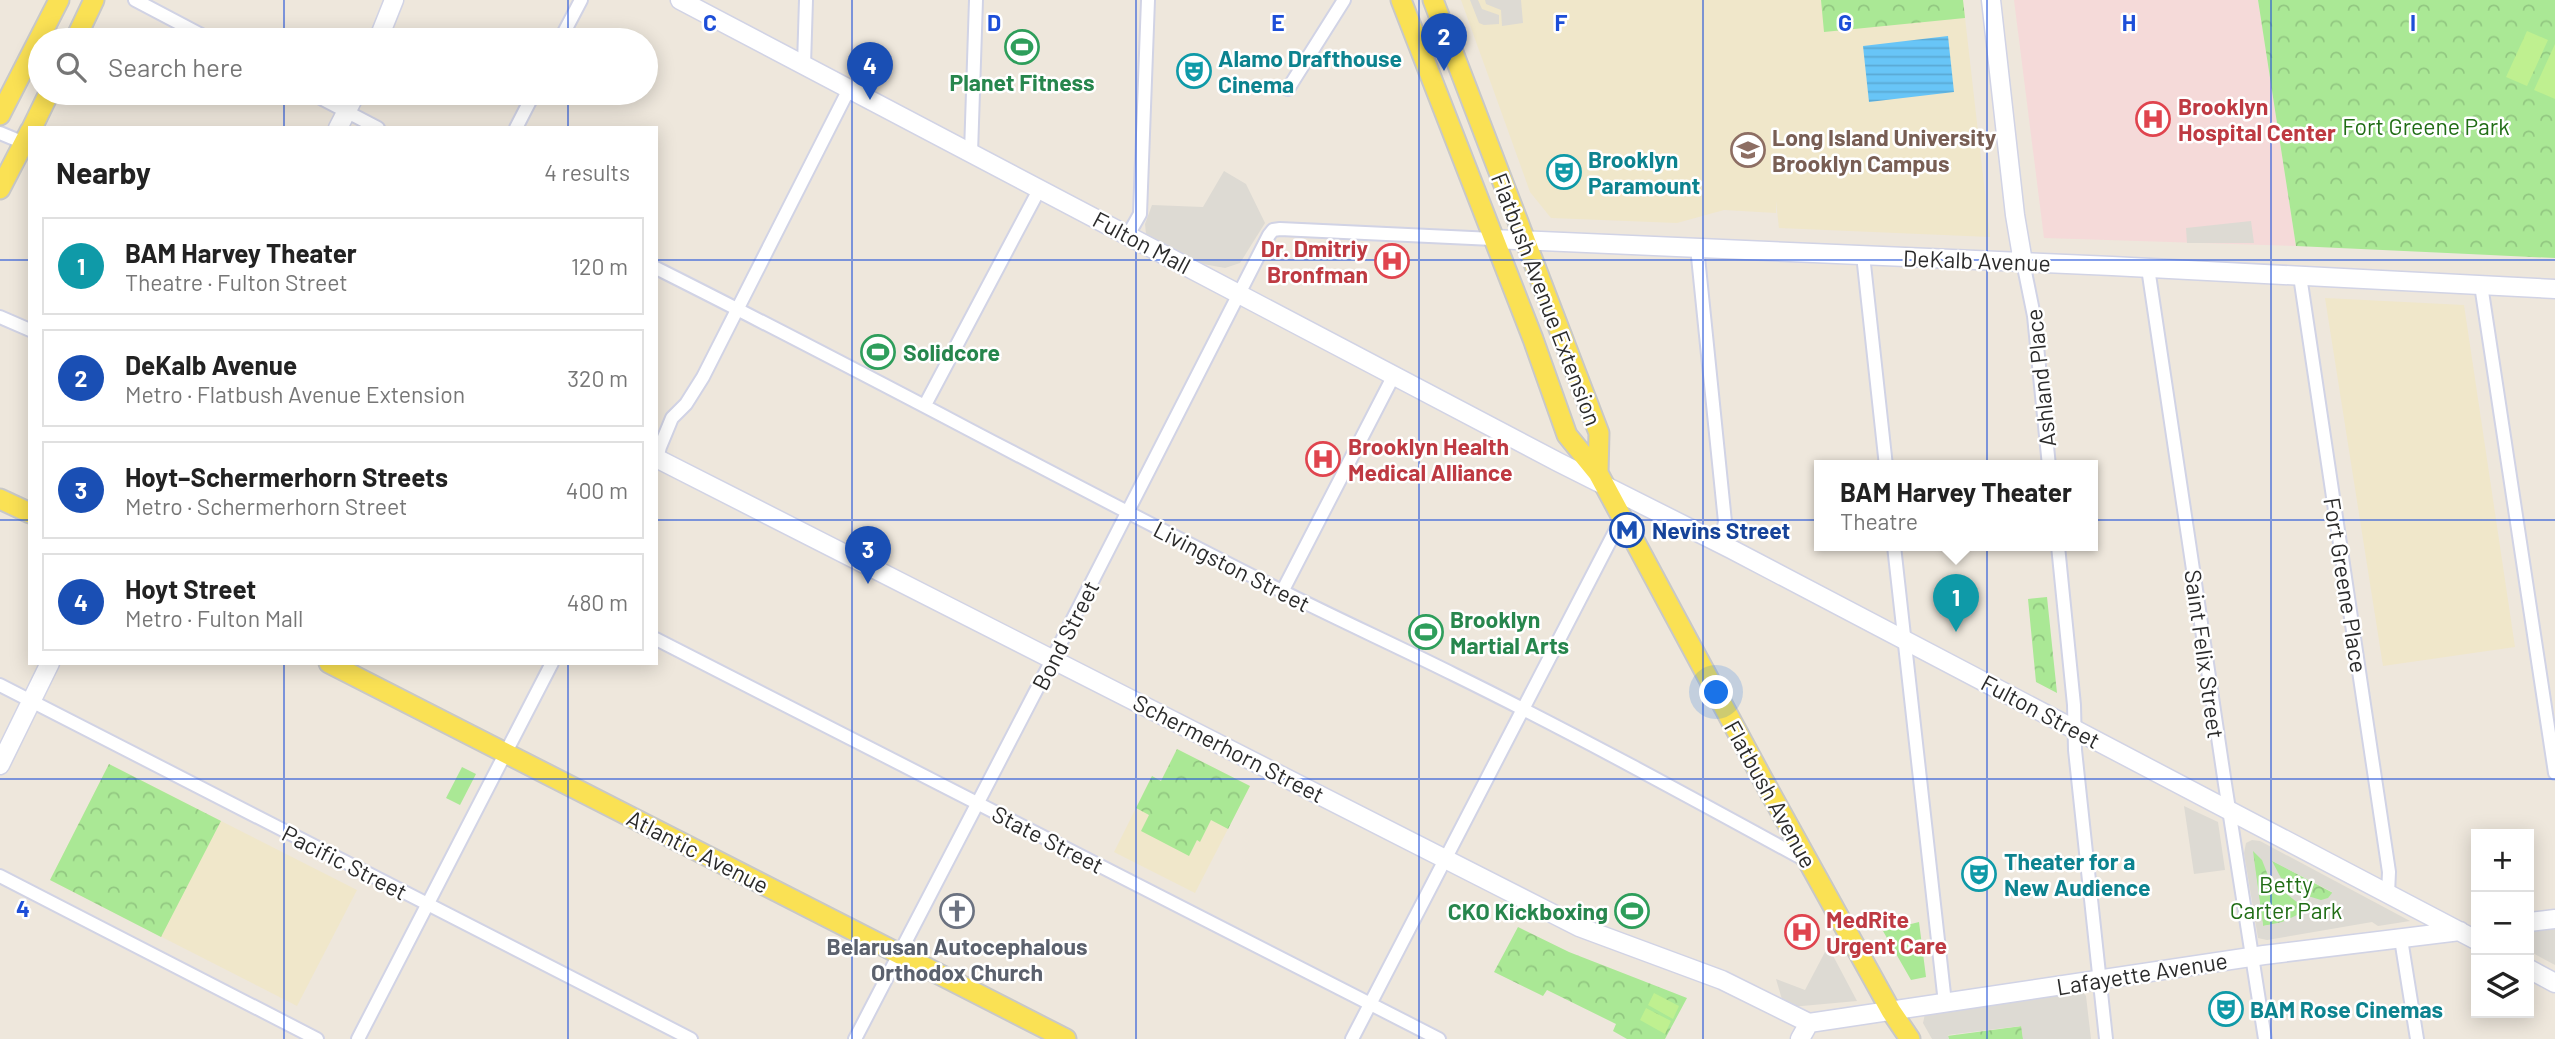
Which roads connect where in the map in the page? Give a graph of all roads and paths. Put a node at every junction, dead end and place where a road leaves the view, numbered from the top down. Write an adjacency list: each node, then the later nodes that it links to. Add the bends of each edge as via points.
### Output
1 (60, 0): 14 (main road)
2 (94, 0): 15 (main road)
3 (135, 0): 16 (street)
4 (394, 0): 17 (main road)
5 (581, 0): 18 (street)
6 (680, 0): 20 (main road, Fulton Mall)
7 (806, 0): 20 (street)
8 (976, 0): 36 (street)
9 (1148, 0): 40 (street, via 1140,214)
10 (1345, 0): 22 (street)
11 (1401, 0): 41 (main road, Flatbush Avenue Extension)
12 (1433, 0): 42 (main road, Flatbush Avenue Extension)
13 (1991, 0): 45 (main road, Ashland Place)
14 (45, 28)
15 (81, 28)
16 (188, 28)
17 (383, 28)
18 (567, 28)
19 (28, 61): 28 (main road)
20 (804, 65): 21 (main road, Fulton Mall)
21 (849, 89): 36 (main road, Fulton Mall); 52 (street)
22 (1288, 89)
23 (43, 105): 29 (main road)
24 (334, 105): 27 (street)
25 (349, 105): 27 (main road)
26 (528, 105): 32 (street)
27 (346, 111): 30 (main road); 31 (street)
28 (0, 115)
29 (34, 126)
30 (339, 126)
31 (374, 126)
32 (517, 126)
33 (0, 133): 34 (street)
34 (28, 136)
35 (28, 138): 38 (main road)
36 (971, 153): 37 (main road, Fulton Mall)
37 (1040, 188): 40 (main road, Fulton Mall); 56 (street)
38 (0, 189)
39 (1273, 230): 41 (street, DeKalb Avenue); 51 (street, Bond Street)
40 (1128, 235): 51 (main road, Fulton Mall)
41 (1493, 239): 42 (main road, DeKalb Avenue); 61 (main road, Flatbush Avenue Extension, via 1567,435)
42 (1524, 240): 43 (main road, DeKalb Avenue); 61 (main road, Flatbush Avenue Extension, via 1599,433)
43 (1697, 247): 44 (main road, DeKalb Avenue); 66 (street, via 1725,522)
44 (1863, 255): 45 (main road, DeKalb Avenue); 59 (street)
45 (2023, 262): 46 (main road, DeKalb Avenue); 60 (street, Ashland Place, via 2034,316)
46 (2148, 268): 48 (main road, DeKalb Avenue); 84 (street, Saint Felix Street)
47 (658, 269): 52 (street, Livingston Street)
48 (2300, 276): 49 (main road, DeKalb Avenue); 88 (street, Fort Greene Place, via 2389,872)
49 (2481, 285): 50 (main road, DeKalb Avenue); 82 (street)
50 (2555, 289)
51 (1239, 293): 55 (main road, Fulton Mall); 64 (street, Bond Street)
52 (737, 309): 56 (street, Livingston Street); 57 (street, via 703,377 672,418)
53 (0, 317): 54 (street)
54 (28, 329)
55 (1394, 375): 61 (main road, Fulton Mall); 69 (street)
56 (925, 405): 64 (street, Livingston Street)
57 (658, 455)
58 (658, 460): 72 (main road, Schermerhorn Street)
59 (1885, 460)
60 (2048, 460)
61 (1601, 478): 65 (main road, Flatbush Avenue); 66 (main road, Fulton Street)
62 (0, 499): 63 (main road)
63 (28, 512)
64 (1127, 512): 69 (street, Livingston Street); 72 (street, Bond Street)
65 (1622, 518): 78 (street); 86 (main road, Flatbush Avenue)
66 (1720, 544): 71 (main road, Fulton Street)
67 (1894, 551): 71 (street)
68 (2059, 551): 79 (street)
69 (1282, 592): 78 (street, Livingston Street)
70 (658, 640): 83 (street, State Street)
71 (1903, 640): 79 (main road, Fulton Street); 101 (street)
72 (1053, 658): 83 (street, Bond Street); 85 (main road, Schermerhorn Street)
73 (49, 665): 77 (main road)
74 (334, 665): 80 (main road, Atlantic Avenue)
75 (551, 665): 80 (street)
76 (0, 685): 77 (street, Pacific Street)
77 (32, 701): 81 (main road); 89 (street, Pacific Street)
78 (1522, 710): 85 (street); 86 (street, Livingston Street)
79 (2074, 730): 84 (main road, Fulton Street); 99 (street)
80 (505, 753): 89 (street); 96 (main road, Atlantic Avenue)
81 (0, 765)
82 (2555, 773)
83 (977, 803): 96 (street, Bond Street); 102 (street, State Street)
84 (2229, 810): 88 (main road, Fulton Street); 97 (street, Saint Felix Street)
85 (1446, 859): 102 (street); 104 (main road, Schermerhorn Street, via 1579,927 1723,980)
86 (1808, 862): 103 (main road, Flatbush Avenue)
87 (0, 876): 105 (street)
88 (2388, 894): 93 (main road, Fulton Street)
89 (428, 904): 106 (street); 107 (street, Pacific Street)
90 (2555, 919): 91 (main road)
91 (2534, 921)
92 (2471, 930): 93 (main road, Lafayette Avenue)
93 (2458, 931): 94 (main road, Fulton Street); 95 (main road, Lafayette Avenue)
94 (2471, 938)
95 (2401, 939): 97 (main road, Lafayette Avenue); 115 (street)
96 (899, 954): 108 (street, Bond Street); 109 (main road, Atlantic Avenue)
97 (2253, 957): 99 (main road, Lafayette Avenue); 114 (street, Saint Felix Street)
98 (2534, 972): 100 (main road)
99 (2099, 980): 101 (main road, Lafayette Avenue); 113 (street)
100 (2555, 983)
101 (1945, 1003): 103 (main road, Lafayette Avenue)
102 (1370, 1004): 110 (street); 111 (street, State Street)
103 (1891, 1011): 104 (main road, Lafayette Avenue); 112 (main road, Flatbush Avenue)
104 (1804, 1031)
105 (317, 1039)
106 (358, 1039)
107 (691, 1039)
108 (855, 1039)
109 (1066, 1039)
110 (1352, 1039)
111 (1439, 1039)
112 (1910, 1039)
113 (2106, 1039)
114 (2265, 1039)
115 (2417, 1039)

